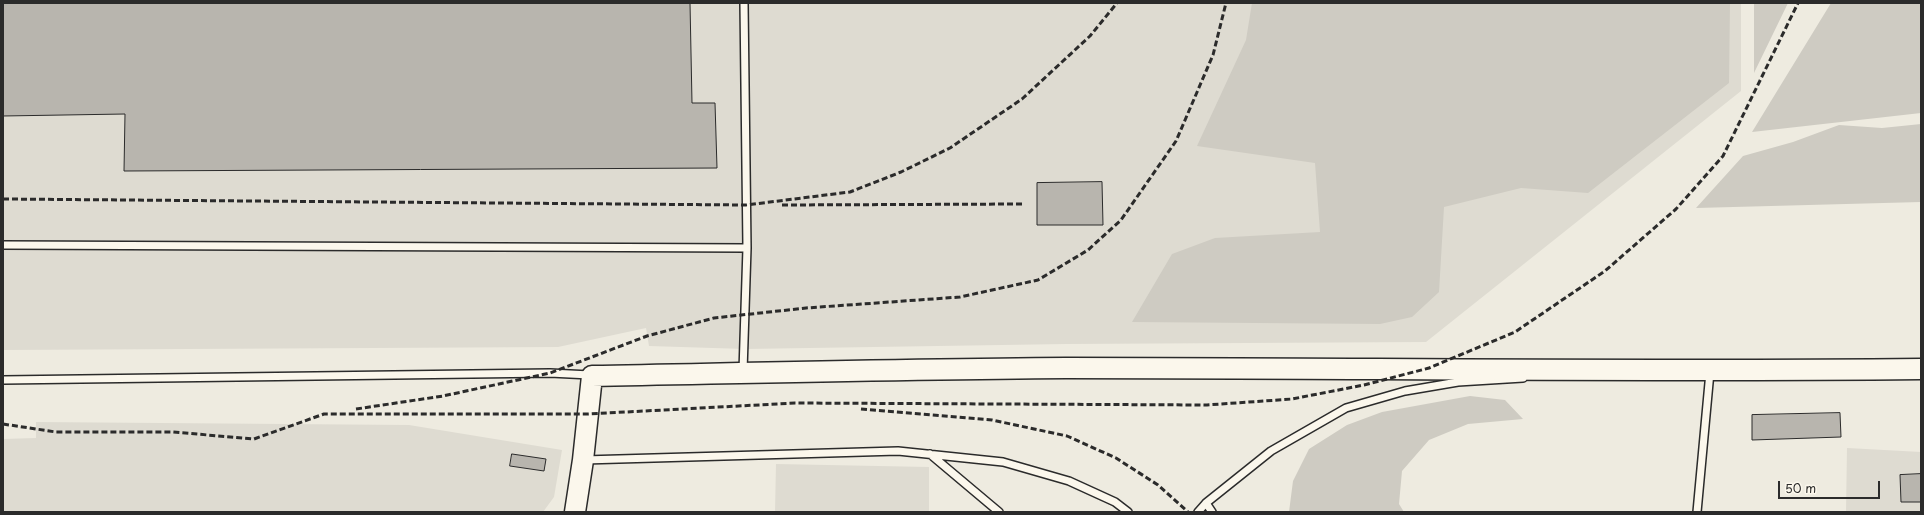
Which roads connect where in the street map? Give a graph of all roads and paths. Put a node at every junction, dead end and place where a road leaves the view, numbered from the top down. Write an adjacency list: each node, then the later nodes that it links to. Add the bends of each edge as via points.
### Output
1 (744, 3): 3 (lane)
2 (3, 245): 3 (lane)
3 (747, 248): 7 (lane)
4 (1577, 370): 6 (street); 7 (street, via 1062,368); 12 (lane, via 1511,380 1458,382 1405,391 1346,408 1270,451)
5 (1921, 370): 6 (street)
6 (1710, 371): 18 (lane)
7 (743, 374): 8 (street)
8 (592, 376): 9 (lane, via 550,373); 11 (street)
9 (3, 380)
10 (929, 454): 11 (lane, via 898,451); 14 (lane); 15 (lane, via 1003,462 1069,481 1114,502)
11 (583, 460): 13 (street)
12 (1206, 503): 16 (lane); 17 (lane)
13 (575, 512)
14 (999, 512)
15 (1128, 512)
16 (1198, 512)
17 (1212, 512)
18 (1697, 512)

